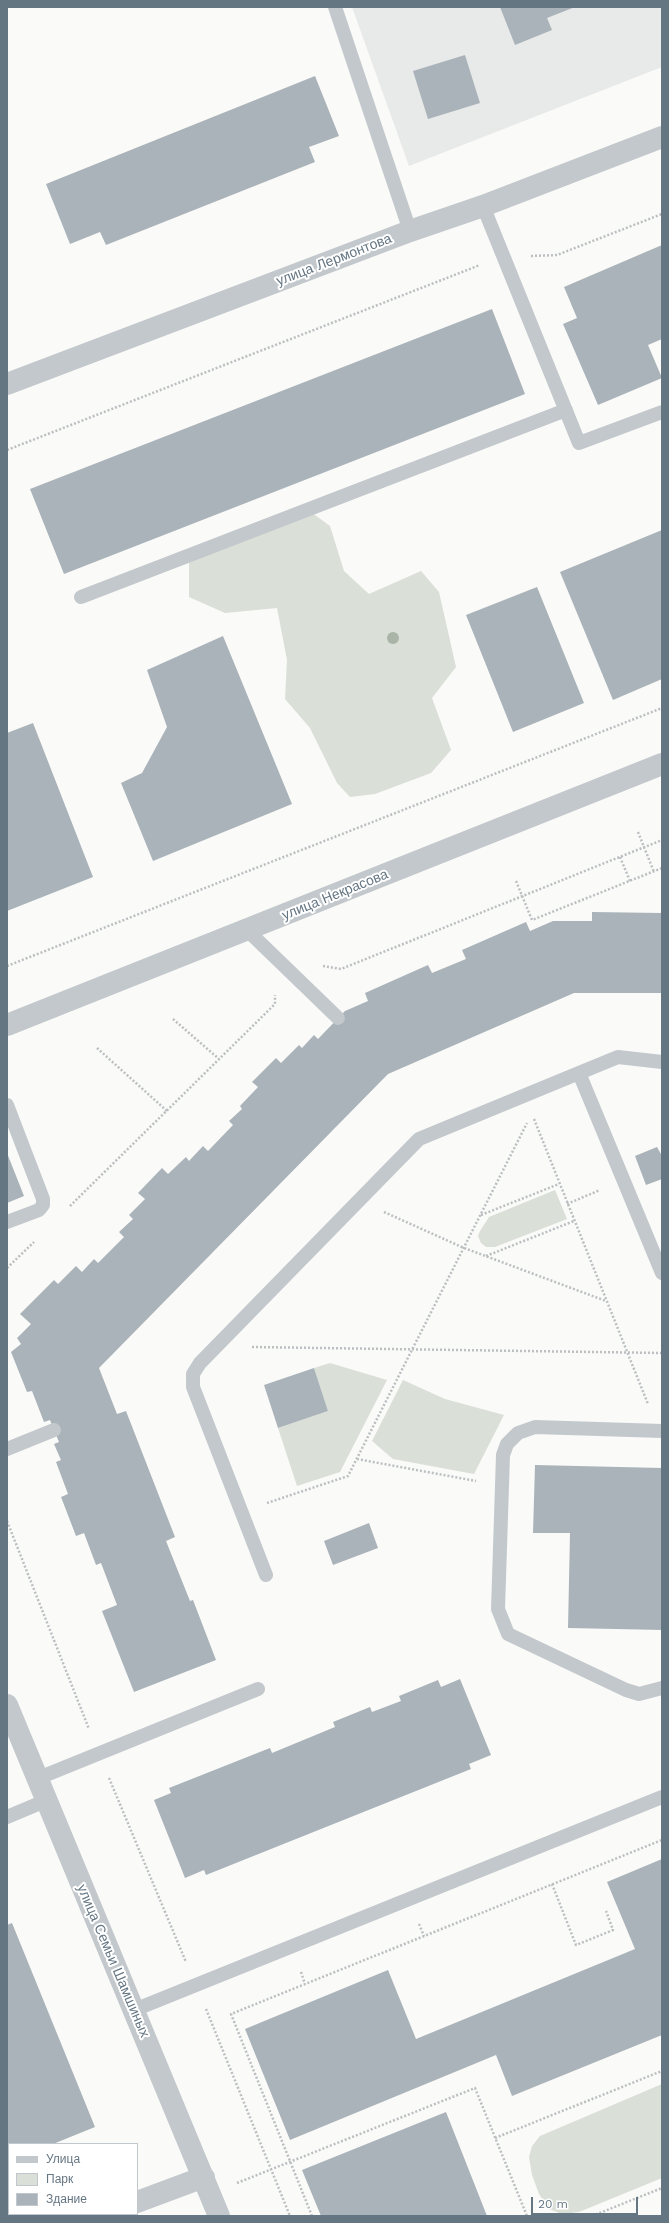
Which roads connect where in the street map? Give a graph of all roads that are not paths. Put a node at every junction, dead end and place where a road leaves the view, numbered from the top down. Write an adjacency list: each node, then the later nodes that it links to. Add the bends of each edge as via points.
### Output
1 (335, 7): 4 (lane)
2 (662, 137): 3 (street, улица Лермонтова)
3 (483, 206): 4 (street, улица Лермонтова); 6 (lane)
4 (410, 231): 5 (street, улица Лермонтова)
5 (7, 384)
6 (566, 410): 7 (lane, via 579,443); 8 (lane)
7 (662, 412)
8 (81, 597)
9 (662, 764): 10 (street, улица Некрасова)
10 (247, 930): 11 (lane); 12 (street, улица Некрасова)
11 (338, 1018)
12 (7, 1025)
13 (662, 1062): 14 (lane, via 618,1057)
14 (579, 1072): 17 (lane); 21 (lane, via 420,1139 215,1347 193,1374 193,1387)
15 (8, 1111): 16 (lane, via 43,1199 43,1205 39,1210)
16 (7, 1222)
17 (662, 1273)
18 (54, 1430): 20 (lane)
19 (660, 1431): 22 (lane, via 535,1427 518,1433 507,1444 503,1455 498,1609 508,1634 626,1690 639,1694)
20 (7, 1449)
21 (266, 1575)
22 (662, 1688)
23 (258, 1689): 25 (lane)
24 (7, 1705): 25 (street, улица Семьи Шамшиных)
25 (36, 1779): 27 (street, улица Семьи Шамшиных)
26 (662, 1797): 29 (lane)
27 (45, 1801): 28 (lane); 29 (street, улица Семьи Шамшиных)
28 (7, 1817)
29 (134, 2010): 30 (street, улица Семьи Шамшиных)
30 (207, 2185): 31 (street); 32 (street, улица Семьи Шамшиных)
31 (138, 2202)
32 (219, 2216)

